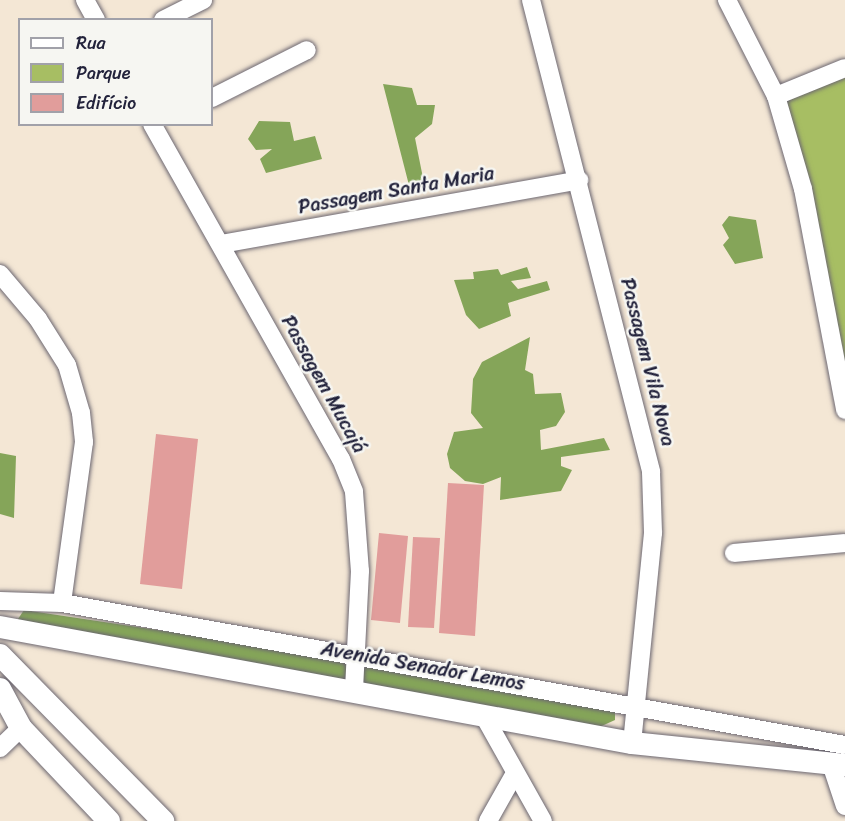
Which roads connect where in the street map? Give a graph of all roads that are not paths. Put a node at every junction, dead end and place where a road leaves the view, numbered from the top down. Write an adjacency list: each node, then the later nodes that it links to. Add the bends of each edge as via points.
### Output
1 (85, 0): 5 (street)
2 (202, 0): 6 (street)
3 (531, 0): 12 (street, Passagem Vila Nova)
4 (727, 0): 9 (street)
5 (95, 18)
6 (167, 18)
7 (307, 50): 10 (street)
8 (845, 68): 9 (street)
9 (776, 96): 15 (street, via 803,189)
10 (213, 97)
11 (155, 126): 13 (street, Passagem Mucajá)
12 (579, 180): 13 (street, Passagem Santa Maria); 25 (street, Passagem Vila Nova, via 651,472 653,533)
13 (220, 244): 21 (street, Passagem Mucajá, via 341,459 354,492)
14 (0, 274): 19 (street, via 39,319 67,365 81,413 84,442)
15 (845, 410)
16 (845, 543): 17 (street)
17 (734, 553)
18 (0, 601): 19 (street, Avenida Senador Lemos)
19 (62, 603): 21 (street, Avenida Senador Lemos)
20 (0, 627): 24 (main road, Avenida Senador Lemos)
21 (359, 654): 24 (street, Passagem Mucajá); 25 (street, Avenida Senador Lemos)
22 (0, 655): 35 (main road)
23 (0, 689): 27 (main road)
24 (354, 691): 26 (main road, Avenida Senador Lemos)
25 (636, 705): 28 (street, Passagem Vila Nova); 29 (street, Avenida Senador Lemos)
26 (484, 716): 28 (main road, Avenida Senador Lemos); 32 (street)
27 (21, 728): 30 (street); 34 (main road)
28 (632, 743): 31 (main road, Avenida Senador Lemos)
29 (845, 745)
30 (0, 748)
31 (838, 766): 33 (street)
32 (515, 773): 36 (street); 37 (street)
33 (845, 806)
34 (109, 821)
35 (163, 821)
36 (488, 821)
37 (543, 821)

